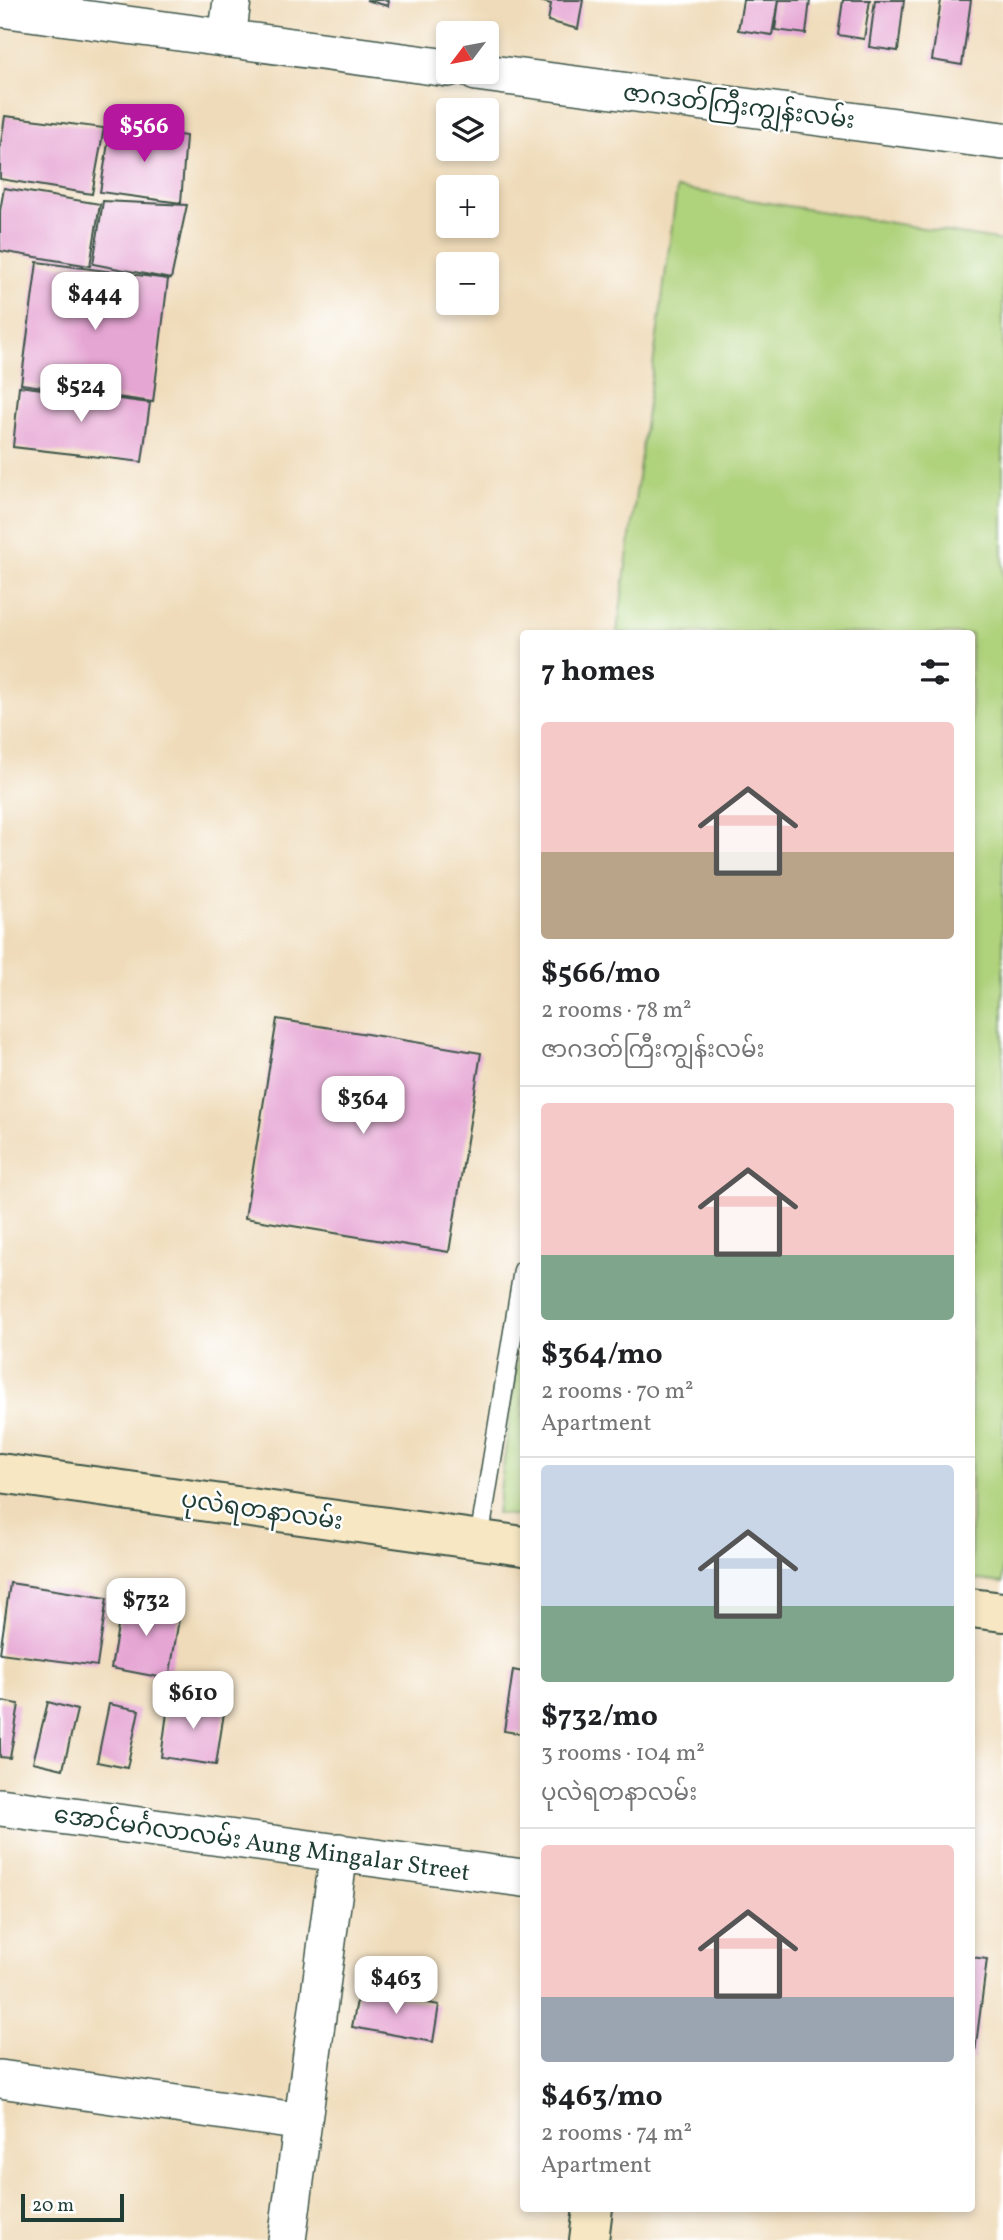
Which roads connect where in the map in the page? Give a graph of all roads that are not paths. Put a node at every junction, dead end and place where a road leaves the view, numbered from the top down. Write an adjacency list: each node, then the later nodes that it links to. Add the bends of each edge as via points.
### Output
1 (232, 0): 3 (street)
2 (0, 8): 3 (street)
3 (227, 39): 4 (street)
4 (436, 66)
5 (499, 75): 6 (street, ဇာဂဒတ်ကြီးကျွန်းလမ်း)
6 (1003, 141)
7 (520, 1288): 9 (lane)
8 (0, 1473): 9 (street, ပုလဲရတနာလမ်း)
9 (479, 1540): 10 (street, ပုလဲရတနာလမ်း)
10 (520, 1546)
11 (975, 1608): 12 (street)
12 (1003, 1612)
13 (0, 1807): 14 (street, အောင်မင်္ဂလာလမ်း Aung Mingalar Street)
14 (340, 1852): 15 (street, အောင်မင်္ဂလာလမ်း Aung Mingalar Street); 17 (street)
15 (520, 1878)
16 (0, 2079): 17 (street)
17 (303, 2122): 19 (street)
18 (592, 2212): 20 (street)
19 (287, 2240)
20 (589, 2240)

